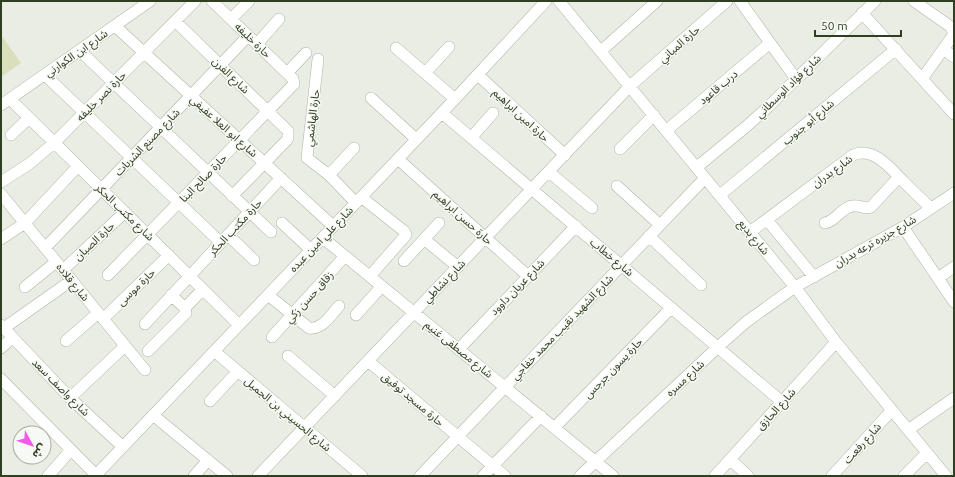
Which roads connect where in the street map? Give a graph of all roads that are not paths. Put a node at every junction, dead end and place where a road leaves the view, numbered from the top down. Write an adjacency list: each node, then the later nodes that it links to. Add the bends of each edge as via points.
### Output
1 (150, 1): 16 (street, شارع ابن الكوارني)
2 (195, 1): 15 (street, حارة نصر خليفه)
3 (212, 1): 13 (street, حارة خليفه)
4 (250, 1): 13 (street)
5 (546, 1): 32 (street, شارع علي امين عبده)
6 (560, 1): 25 (street, شارع بديع)
7 (657, 1): 25 (street)
8 (727, 1): 38 (street, حارة المباني)
9 (740, 1): 18 (street)
10 (874, 1): 12 (street, شارع فؤاد الوسطاني)
11 (914, 1): 23 (street, via 953,30 954,34)
12 (862, 13): 22 (street); 35 (street, شارع فؤاد الوسطاني)
13 (231, 19): 17 (street, حارة خليفه)
14 (279, 19): 19 (street)
15 (175, 21): 26 (street, حارة نصر خليفه); 30 (street, شارع الفرن)
16 (115, 26): 24 (street, شارع ابن الكوارني); 26 (street, شارع ابو العلا عفيفي)
17 (248, 36): 19 (street, حارة خليفه); 30 (street, شارع مصنع الشربات)
18 (770, 43): 35 (street); 51 (street, درب قاعود)
19 (257, 44): 34 (street, حارة خليفه)
20 (449, 47): 31 (street)
21 (396, 48): 31 (street)
22 (896, 49): 36 (street); 78 (street, شارع أبو جنوب)
23 (943, 49): 28 (street); 36 (street)
24 (80, 51): 33 (street, شارع ابن الكوارني); 37 (street)
25 (602, 51): 38 (street, شارع بديع)
26 (144, 53): 37 (street, حارة نصر خليفه); 39 (street, شارع ابو العلا عفيفي)
27 (306, 53): 34 (street)
28 (954, 58)
29 (318, 59): 67 (street, حارة الهاشمي, via 307,156)
30 (220, 65): 39 (street, شارع مصنع الشربات); 43 (street, شارع الفرن)
31 (425, 73): 41 (street)
32 (478, 74): 41 (street, شارع علي امين عبده); 59 (street, حارة امين ابراهيم)
33 (45, 75): 42 (street, شارع ابن الكوارني); 44 (street)
34 (290, 76): 43 (street, حارة صالح البنا, via 294,84)
35 (796, 79): 64 (street, شارع فؤاد الوسطاني, via 748,125)
36 (922, 79): 47 (street)
37 (114, 83): 44 (street, حارة نصر خليفه); 50 (street)
38 (630, 86): 48 (street, شارع بديع); 59 (street, شارع نشاطي)
39 (191, 96): 50 (street, شارع مصنع الشربات); 55 (street, شارع ابو العلا عفيفي)
40 (371, 98): 54 (street)
41 (455, 99): 45 (street, شارع علي امين عبده)
42 (5, 102): 49 (street, شارع مكتب الحكر)
43 (268, 111): 55 (street, حارة صالح البنا); 62 (street, شارع الفرن, via 287,129 289,135)
44 (85, 112): 56 (street, حارة نصر خليفه); 60 (street)
45 (442, 113): 53 (street, شارع خطاب); 54 (street, شارع علي امين عبده)
46 (493, 113): 53 (street)
47 (954, 114)
48 (654, 115): 51 (street, شارع بديع); 58 (street)
49 (29, 118): 52 (street); 56 (street, شارع مكتب الحكر)
50 (160, 128): 60 (street, شارع مصنع الشربات); 66 (street)
51 (667, 130): 64 (street, شارع بديع)
52 (11, 134)
53 (471, 138): 74 (street, شارع خطاب)
54 (416, 139): 61 (street, شارع علي امين عبده)
55 (239, 140): 62 (street, شارع ابو العلا عفيفي); 66 (street, حارة صالح البنا)
56 (54, 143): 63 (street, شارع مكتب الحكر); 71 (street, حارة نصر خليفه, via 29,164)
57 (354, 148): 67 (street)
58 (620, 149)
59 (565, 155): 65 (street, شارع نشاطي)
60 (132, 158): 73 (street, شارع مصنع الشربات); 80 (street)
61 (398, 159): 79 (street, شارع علي امين عبده); 99 (street, حارة حسن ابراهيم)
62 (264, 163): 69 (street, شارع ابو العلا عفيفي); 77 (street)
63 (78, 166): 73 (street, شارع مكتب الحكر); 86 (street)
64 (697, 167): 70 (street, شارع بديع)
65 (549, 172): 74 (street, شارع نشاطي); 81 (street)
66 (208, 173): 77 (street); 80 (street, حارة صالح البنا)
67 (329, 175): 79 (street, حارة الهاشمي)
68 (899, 177): 82 (street, شارع بدران); 85 (street, شارع بدران, via 885,162 873,155 858,153); 89 (street, via 871,207 850,206 834,220)
69 (280, 178): 84 (street, حارة مكتب الحكر); 91 (street, شارع ابو العلا عفيفي)
70 (705, 178): 78 (street, شارع بديع); 90 (street, شارع الشهيد نقيب محمد خفاجي)
71 (1, 182)
72 (617, 186): 90 (street)
73 (102, 189): 83 (street, شارع مكتب الحكر); 103 (street, شارع مصنع الشربات)
74 (532, 189): 92 (street, شارع خطاب); 99 (street, شارع نشاطي)
75 (954, 193): 82 (street, شارع جزيره ترعه بدران)
76 (1, 194): 86 (street, شارع قلاده)
77 (232, 196): 84 (street)
78 (720, 196): 95 (street, شارع بديع)
79 (359, 200): 91 (street, شارع علي امين عبده); 115 (street, حارة الهاشمي, via 404,231 406,235)
80 (179, 203): 96 (street, حارة صالح البنا); 101 (street)
81 (592, 208)
82 (931, 208): 93 (street, شارع جزيره ترعه بدران)
83 (125, 212): 96 (street, شارع مكتب الحكر); 110 (street, حارة الصبان)
84 (249, 212): 94 (street); 101 (street, حارة مكتب الحكر)
85 (766, 220): 95 (street, شارع بدران); 117 (street)
86 (25, 223): 100 (street); 103 (street, شارع قلاده)
87 (282, 223): 104 (street)
88 (439, 223): 102 (street)
89 (825, 224)
90 (660, 225): 97 (street, شارع الشهيد نقيب محمد خفاجي)
91 (333, 226): 98 (street, شارع علي امين عبده)
92 (576, 226): 109 (street, شارع خطاب); 116 (street, شارع عريان داوود)
93 (903, 227): 117 (street, شارع جزيره ترعه بدران); 118 (street)
94 (271, 232)
95 (750, 232): 123 (street, شارع بديع)
96 (148, 235): 105 (street, شارع مكتب الحكر); 113 (street, حارة صالح البنا)
97 (650, 236): 109 (street, شارع الشهيد نقيب محمد خفاجي); 120 (street)
98 (323, 238): 104 (street, شارع علي امين عبده); 106 (street, شارع مصطفى غنيم)
99 (486, 238): 112 (street, شارع نشاطي); 116 (street, حارة حسن ابراهيم)
100 (1, 239)
101 (224, 239): 107 (street); 114 (street, حارة مكتب الحكر)
102 (424, 239): 108 (street); 112 (street)
103 (45, 248): 110 (street, شارع قلاده)
104 (311, 250): 126 (street, شارع علي امين عبده)
105 (169, 255): 114 (street, شارع مكتب الحكر); 134 (street, حارة موسى)
106 (345, 256): 115 (street, شارع مصطفى غنيم); 132 (street, زقاق حسن زكي)
107 (254, 260)
108 (404, 261)
109 (621, 265): 130 (street, شارع خطاب); 153 (street, شارع الشهيد نقيب محمد خفاجي)
110 (60, 266): 119 (street, شارع قلاده); 122 (street, حارة الصبان)
111 (954, 266): 118 (street)
112 (458, 267): 131 (street, شارع نشاطي)
113 (108, 275)
114 (189, 276): 124 (street, شارع مكتب الحكر); 125 (street, حارة مكتب الحكر)
115 (370, 276): 121 (street, شارع مصطفى غنيم)
116 (528, 276): 145 (street, شارع عريان داوود)
117 (814, 276): 123 (street, شارع جزيره ترعه بدران)
118 (938, 278): 127 (street)
119 (72, 280): 134 (street, شارع قلاده); 137 (street)
120 (700, 285)
121 (382, 286): 131 (street, شارع مصطفى غنيم); 133 (street)
122 (25, 287)
123 (795, 287): 141 (street, شارع بديع); 143 (street, شارع مسره, via 746,322)
124 (203, 289): 129 (street); 136 (street, شارع مكتب الحكر)
125 (171, 295): 129 (street); 135 (street, حارة مكتب الحكر)
126 (268, 295): 132 (street); 136 (street, شارع علي امين عبده)
127 (954, 302)
128 (339, 306): 132 (street, via 316,328 309,328)
129 (185, 308): 146 (street, via 185,314)
130 (672, 308): 143 (street, شارع خطاب); 162 (street, حارة يسون جرجس)
131 (414, 312): 145 (street, شارع مصطفى غنيم); 149 (street, شارع نشاطي)
132 (293, 315): 138 (street, زقاق حسن زكي)
133 (356, 315)
134 (100, 316): 140 (street, حارة موسى); 142 (street, شارع قلاده)
135 (144, 324)
136 (239, 325): 147 (street, شارع علي امين عبده)
137 (2, 327): 139 (street, شارع واصف سعد)
138 (272, 337)
139 (12, 338): 144 (street); 155 (street, شارع واصف سعد)
140 (66, 341)
141 (836, 342): 158 (street, شارع الحازق); 159 (street, شارع بديع)
142 (125, 346): 150 (street, شارع قلاده); 155 (street)
143 (718, 347): 158 (street, شارع خطاب); 171 (street, شارع مسره)
144 (1, 348)
145 (459, 349): 153 (street, شارع مصطفى غنيم)
146 (148, 351)
147 (214, 351): 151 (street, شارع الحسيني بن الجميل); 160 (street, شارع علي امين عبده)
148 (288, 356): 154 (street)
149 (368, 361): 154 (street, شارع نشاطي); 165 (street, حارة مسجد توفيق)
150 (145, 370)
151 (238, 371): 157 (street); 163 (street, شارع الحسيني بن الجميل)
152 (1, 379): 167 (street)
153 (505, 386): 161 (street, شارع مصطفى غنيم); 165 (street, شارع الشهيد نقيب محمد خفاجي)
154 (335, 396): 163 (street, شارع نشاطي)
155 (70, 398): 166 (street, شارع واصف سعد)
156 (954, 398): 164 (street)
157 (210, 401)
158 (782, 402): 169 (street, شارع الحازق)
159 (892, 410): 164 (street, شارع بديع); 186 (street, شارع رفعت)
160 (153, 415): 166 (street, شارع علي امين عبده); 170 (street)
161 (541, 416): 162 (street, شارع مصطفى غنيم); 172 (street)
162 (555, 427): 171 (street, شارع مصطفى غنيم)
163 (305, 428): 177 (street, شارع نشاطي); 178 (street, شارع الحسيني بن الجميل)
164 (908, 430): 168 (street, شارع بديع)
165 (458, 436): 172 (street, حارة مسجد توفيق); 179 (street, شارع الشهيد نقيب محمد خفاجي)
166 (123, 447): 174 (street, شارع علي امين عبده)
167 (71, 450): 173 (street); 174 (street)
168 (927, 453): 187 (street); 188 (street, شارع بديع)
169 (730, 459): 184 (street, شارع الحازق); 185 (street)
170 (208, 460): 175 (street); 176 (street)
171 (597, 461): 182 (street, شارع مسره); 183 (street, شارع مصطفى غنيم)
172 (492, 466): 180 (street); 181 (street, حارة مسجد توفيق)
173 (48, 476)
174 (96, 476)
175 (194, 476)
176 (227, 476)
177 (258, 476)
178 (362, 476)
179 (420, 476)
180 (483, 476)
181 (504, 476)
182 (580, 476)
183 (614, 476)
184 (715, 476)
185 (748, 476)
186 (832, 476)
187 (904, 476)
188 (945, 476)

